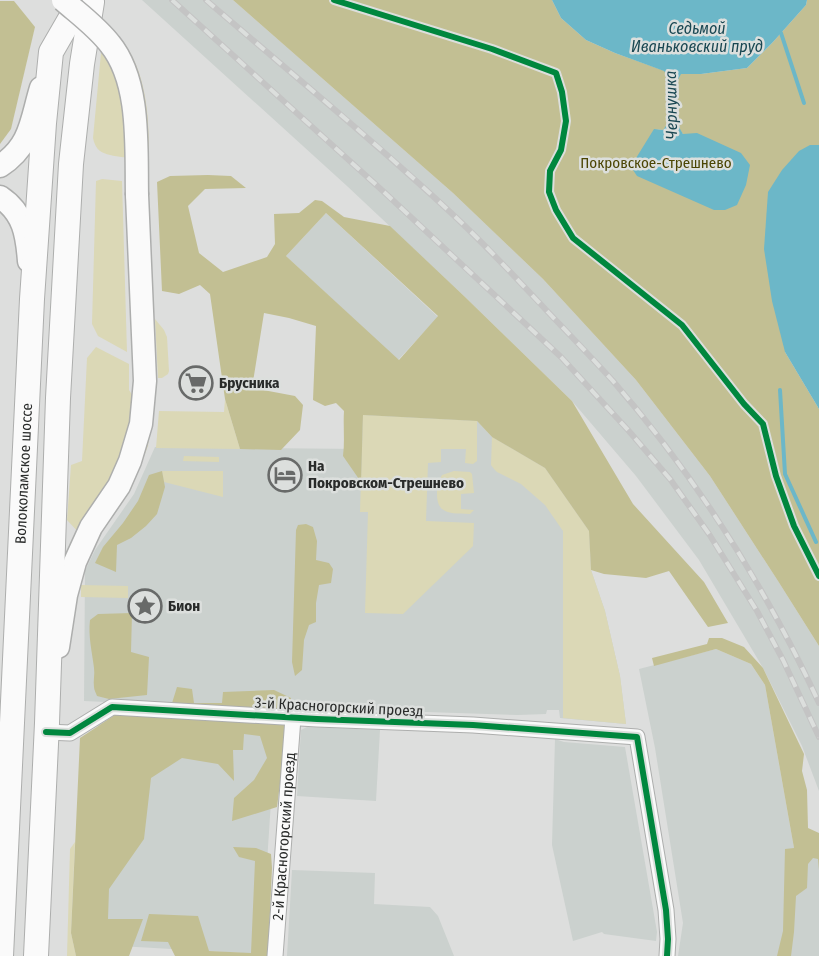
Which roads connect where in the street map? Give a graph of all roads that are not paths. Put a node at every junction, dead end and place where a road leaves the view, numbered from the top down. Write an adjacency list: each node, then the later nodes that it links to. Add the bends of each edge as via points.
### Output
1 (63, 0): 9 (main road, bridge, via 111,44 132,91 146,381 141,424 130,461 119,486 91,526 75,562 66,595)
2 (81, 0): 4 (main road, Волоколамское шоссе)
3 (92, 0): 9 (main road, Волоколамское шоссе, via 70,175)
4 (51, 52): 5 (main road, via 27,135 18,152); 7 (main road, Волоколамское шоссе)
5 (0, 166)
6 (0, 197): 7 (main road, via 15,210 24,230)
7 (32, 299): 10 (main road, Волоколамское шоссе)
8 (293, 718): 9 (street, 3-й Красногорский проезд, via 112,707 70,733); 12 (street, 2-й Красногорский проезд); 13 (street, 3-й Красногорский проезд, via 637,736 666,910)
9 (46, 727): 11 (main road, Волоколамское шоссе)
10 (1, 956)
11 (36, 956)
12 (276, 956)
13 (667, 956)

